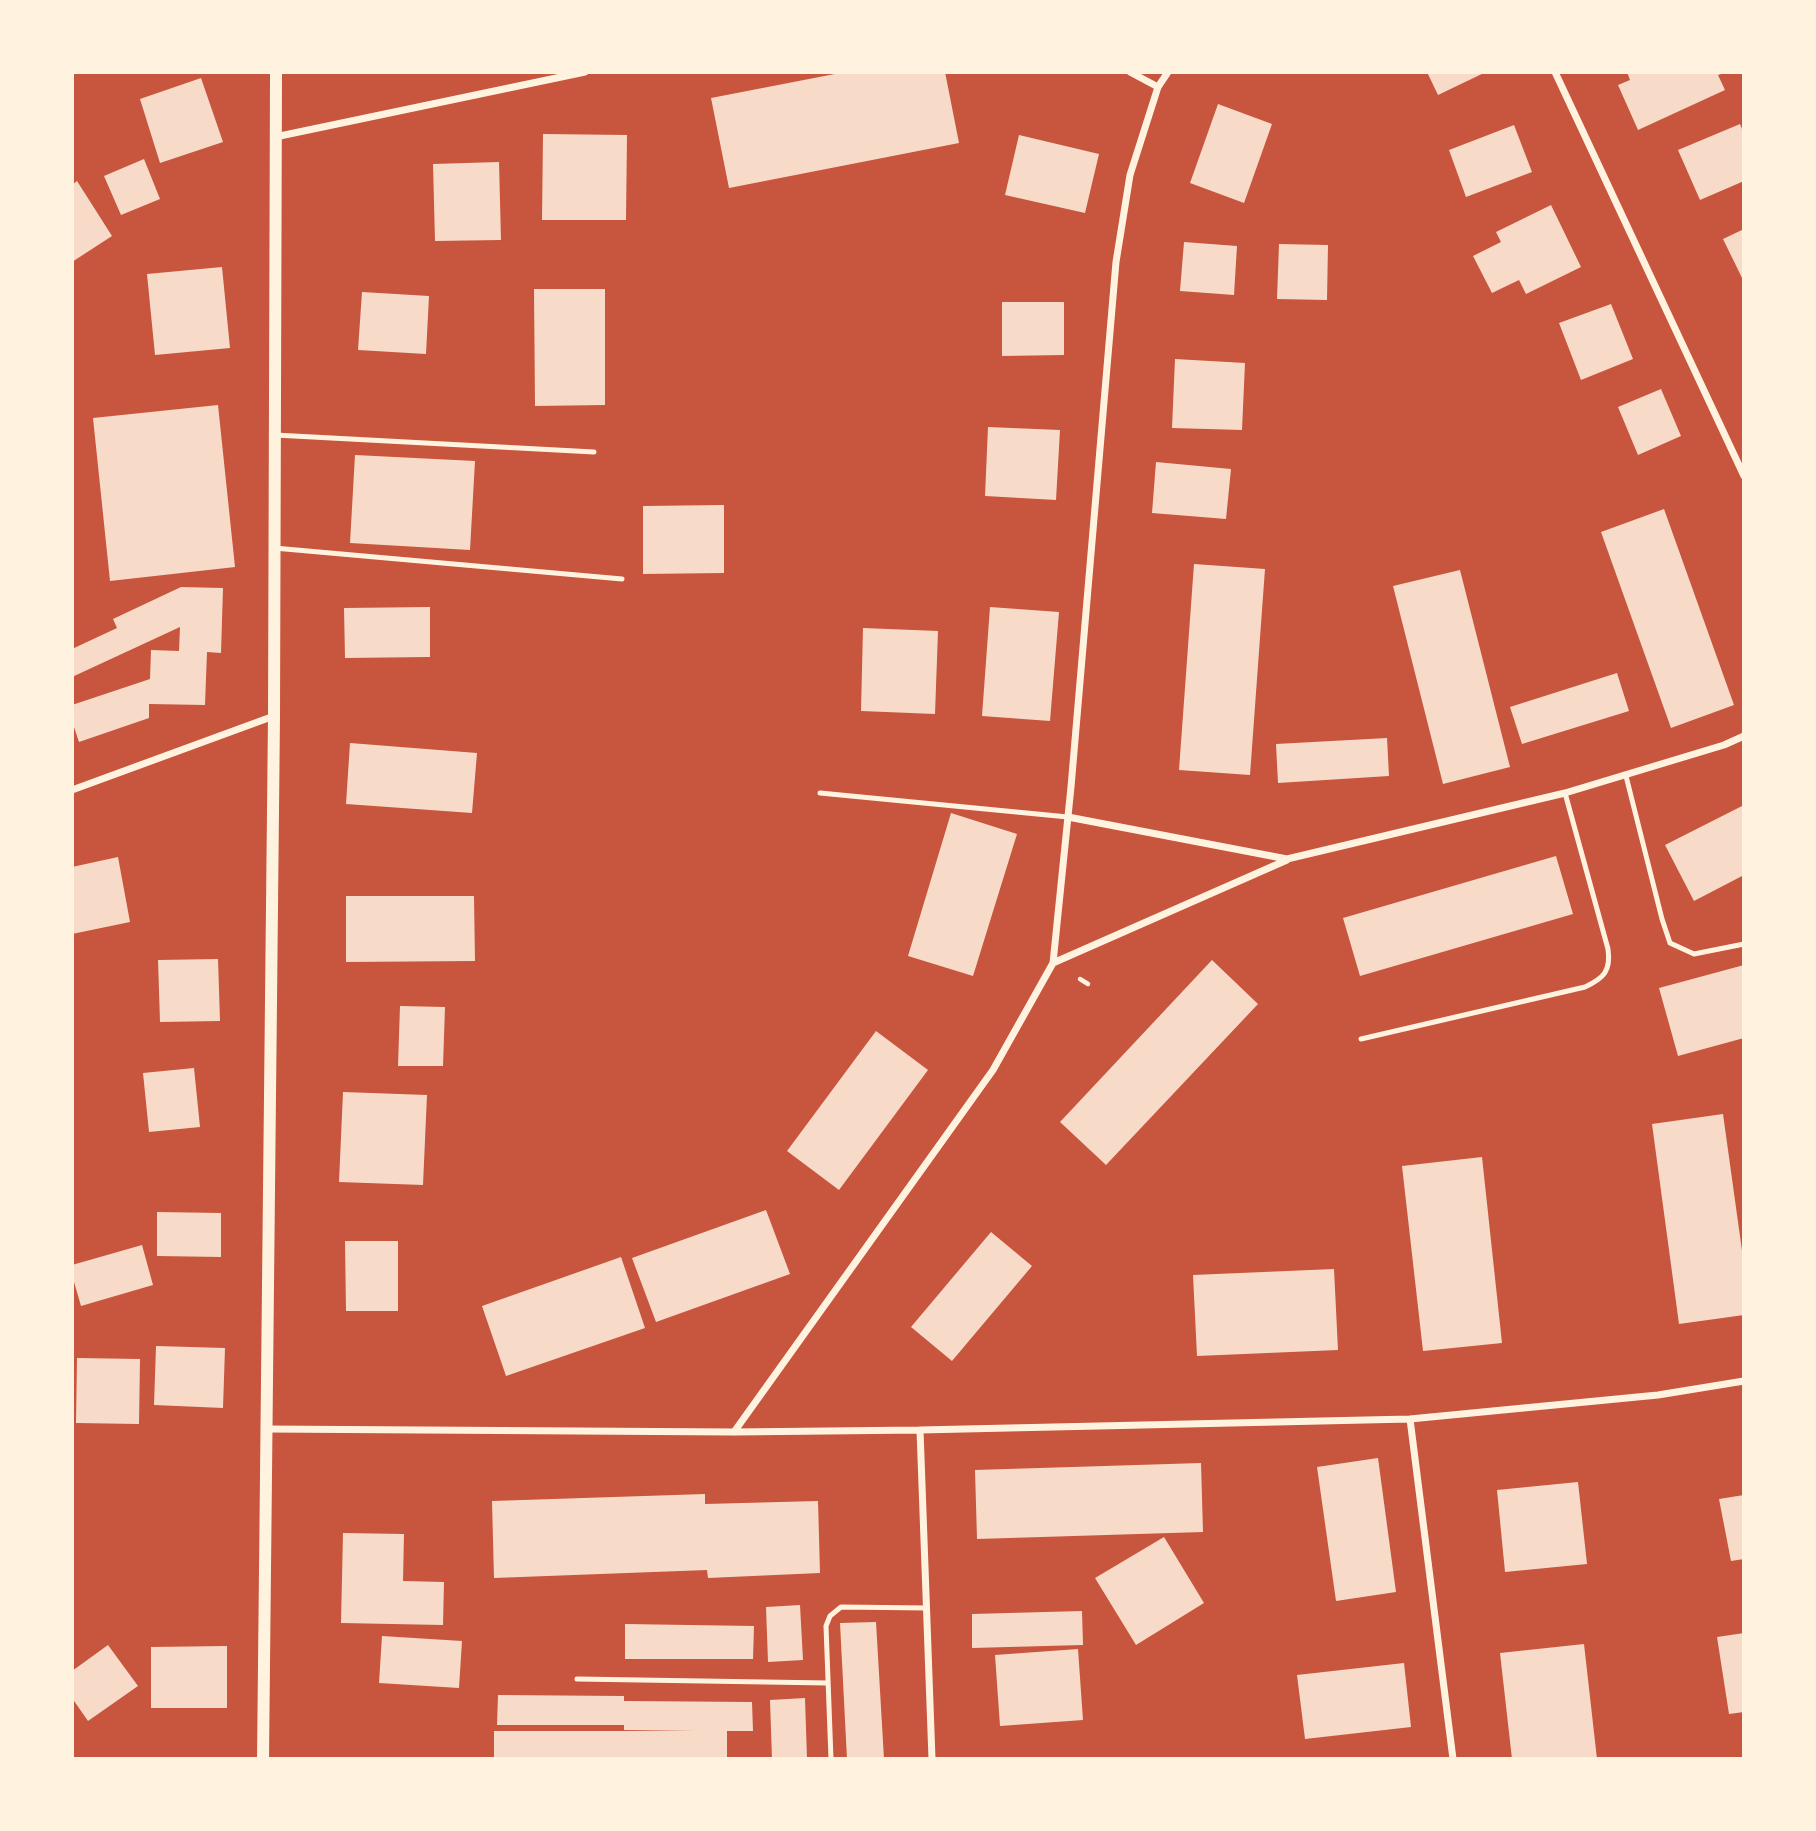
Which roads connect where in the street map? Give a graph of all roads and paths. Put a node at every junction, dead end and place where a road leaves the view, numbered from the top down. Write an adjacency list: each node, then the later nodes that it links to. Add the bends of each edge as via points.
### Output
1 (276, 72): 7 (street)
2 (585, 72): 7 (street)
3 (1130, 72): 6 (street)
4 (1168, 72): 6 (street)
5 (1555, 72): 10 (street)
6 (1158, 87): 19 (street, via 1130,175 1116,262)
7 (275, 137): 8 (street)
8 (275, 435): 9 (lane); 11 (street)
9 (594, 452)
10 (1744, 476)
11 (274, 548): 12 (lane); 13 (street)
12 (622, 579)
13 (274, 716): 16 (street); 26 (street)
14 (1744, 736): 15 (street)
15 (1626, 776): 18 (street); 21 (lane, via 1671,943 1694,954)
16 (72, 790)
17 (820, 793): 19 (lane)
18 (1565, 793): 20 (street); 23 (lane, via 1608,949 1605,974 1585,987)
19 (1068, 817): 20 (street); 22 (street)
20 (1287, 859): 22 (street)
21 (1744, 944)
22 (1053, 963): 28 (street, via 993,1070)
23 (1362, 1039)
24 (1744, 1381): 25 (street, via 1658,1395)
25 (1410, 1419): 27 (street); 35 (street)
26 (266, 1429): 28 (street); 32 (street)
27 (920, 1430): 28 (street); 29 (street)
28 (734, 1432)
29 (927, 1608): 31 (lane, via 841,1607 826,1626); 34 (street)
30 (577, 1679): 31 (lane)
31 (828, 1683): 33 (lane)
32 (263, 1759)
33 (831, 1759)
34 (932, 1759)
35 (1453, 1759)

